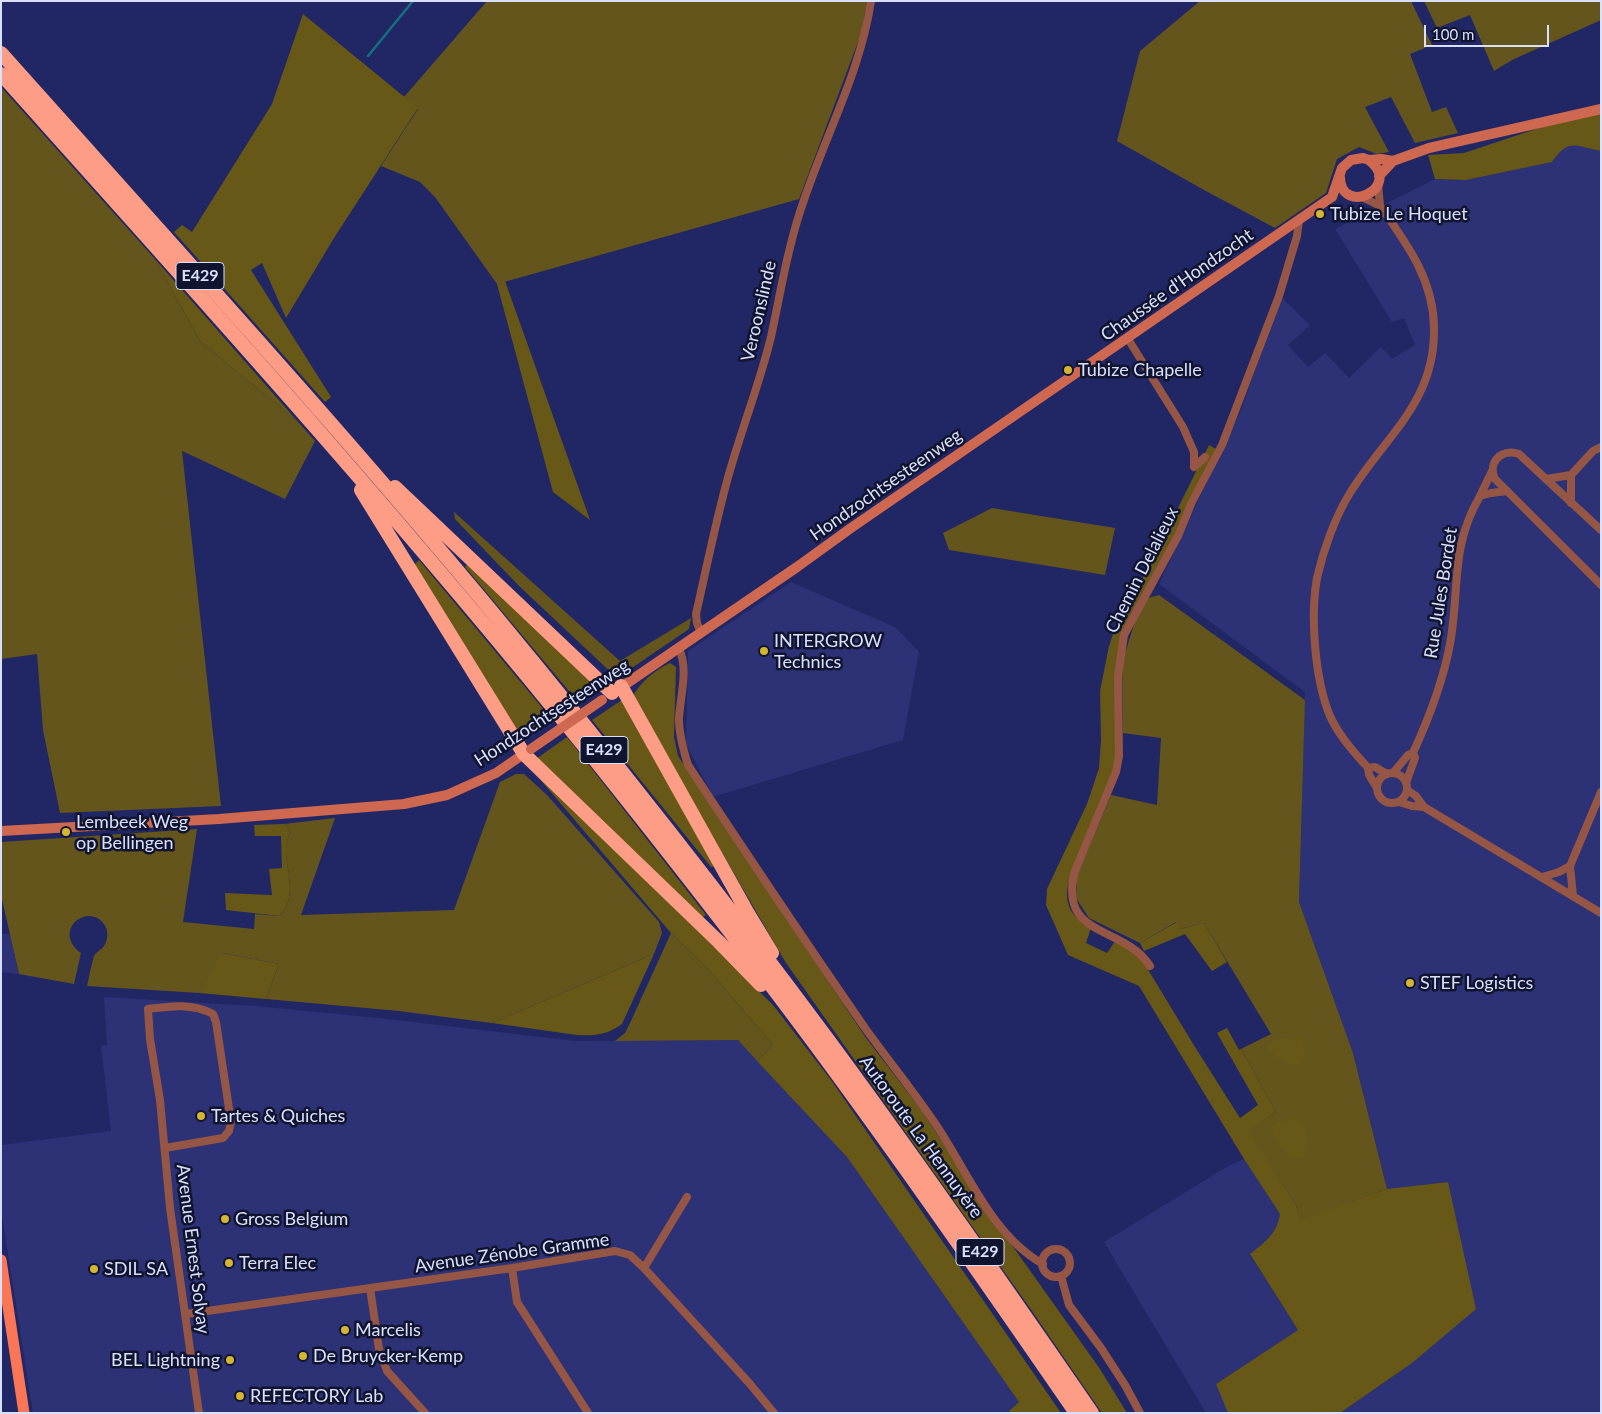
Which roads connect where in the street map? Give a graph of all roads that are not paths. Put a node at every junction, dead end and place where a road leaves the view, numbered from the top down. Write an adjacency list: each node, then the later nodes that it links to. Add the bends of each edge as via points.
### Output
1 (871, 1): 27 (street, Veroonslinde, via 863,42 798,217 771,338 727,481 696,614)
2 (1, 53): 19 (highway, E429)
3 (1, 74): 17 (highway, E429)
4 (1601, 109): 6 (main road, via 1428,148)
5 (1368, 160): 6 (main road); 7 (main road, via 1351,160 1342,168); 8 (main road, via 1377,169)
6 (1393, 161): 8 (main road)
7 (1340, 177): 9 (main road, via 1343,188); 10 (main road)
8 (1378, 180): 9 (main road, via 1372,192); 11 (street)
9 (1357, 196): 10 (main road); 11 (street)
10 (1332, 197): 12 (main road, Chaussée d'Hondzocht)
11 (1380, 206): 32 (street, via 1415,257 1429,289 1434,315 1432,355 1419,398 1349,494 1329,538 1317,579 1314,626 1322,692 1330,716 1341,737)
12 (1299, 220): 13 (main road, Chaussée d'Hondzocht); 44 (street, Chemin Delalieux, via 1279,296 1222,445 1178,536 1126,627 1118,676 1119,756 1072,882 1072,898 1086,922 1135,949)
13 (1128, 339): 14 (main road, Chaussée d'Hondzocht); 16 (street, via 1183,427 1194,452 1194,467)
14 (1015, 416): 27 (main road, Hondzochtsesteenweg)
15 (1601, 447): 20 (street)
16 (1205, 457)
17 (348, 463): 30 (highway, via 363,494); 46 (highway, Autoroute La Hennuyère / E429, via 577,737)
18 (1492, 470): 21 (street, Rue Jules Bordet, via 1500,455 1514,453); 22 (street, via 1495,479); 23 (street, Rue Jules Bordet)
19 (376, 475): 29 (highway, via 400,490); 45 (highway, E429, via 592,734)
20 (1572, 475): 21 (street); 24 (street)
21 (1546, 479): 24 (street)
22 (1507, 491): 23 (street); 26 (street)
23 (1480, 496): 31 (street, Rue Jules Bordet, via 1466,523 1460,548 1444,671)
24 (1570, 503): 25 (street)
25 (1601, 530)
26 (1601, 585)
27 (701, 633): 28 (main road, Hondzochtsesteenweg)
28 (679, 648): 29 (main road, Hondzochtsesteenweg); 50 (street, via 683,669 680,737 688,765 846,999 932,1117 991,1214 1013,1242)
29 (611, 693): 30 (main road, Hondzochtsesteenweg, bridge); 45 (highway)
30 (527, 752): 39 (main road, Hondzochtsesteenweg, via 496,773 447,794 404,804 219,819); 46 (highway, via 719,942 768,993 799,1033)
31 (1413, 753): 33 (street, via 1408,754); 34 (street, Rue Jules Bordet)
32 (1368, 768): 33 (street, via 1375,767); 35 (street)
33 (1390, 773): 34 (street, via 1401,776); 35 (street, via 1379,779)
34 (1407, 786): 37 (street); 38 (street)
35 (1376, 788): 37 (street, via 1384,801)
36 (1601, 792): 40 (street)
37 (1399, 802): 38 (street)
38 (1424, 807): 41 (street)
39 (1, 831)
40 (1570, 866): 41 (street); 42 (street)
41 (1542, 877): 42 (street)
42 (1573, 896): 43 (street)
43 (1601, 913)
44 (1150, 966)
45 (822, 1032): 62 (highway, Autoroute La Hennuyère / E429, via 896,1132)
46 (819, 1050): 61 (highway, Autoroute La Hennuyère / E429)
47 (165, 1148): 47 (street, Avenue Ernest Solvay, via 223,1138 230,1131 216,1022 213,1014 201,1007 148,1009); 55 (street, Avenue Ernest Solvay, via 171,1218)
48 (687, 1197): 52 (street)
49 (1, 1260): 56 (main road)
50 (1042, 1264): 53 (street, via 1050,1276); 53 (street, via 1051,1251 1063,1252 1070,1262 1068,1271)
51 (512, 1268): 52 (street, Avenue Zénobe Gramme, via 615,1251 630,1255); 54 (street, Avenue Zénobe Gramme); 59 (street, via 517,1302)
52 (644, 1268): 60 (street, Avenue Zénobe Gramme)
53 (1061, 1276): 63 (street, via 1070,1305 1125,1385)
54 (370, 1288): 55 (street, Avenue Zénobe Gramme); 58 (street, via 380,1354 387,1371)
55 (186, 1314): 57 (street, Avenue Ernest Solvay)
56 (24, 1413)
57 (200, 1413)
58 (425, 1413)
59 (588, 1413)
60 (774, 1413)
61 (1076, 1413)
62 (1092, 1413)
63 (1140, 1413)

